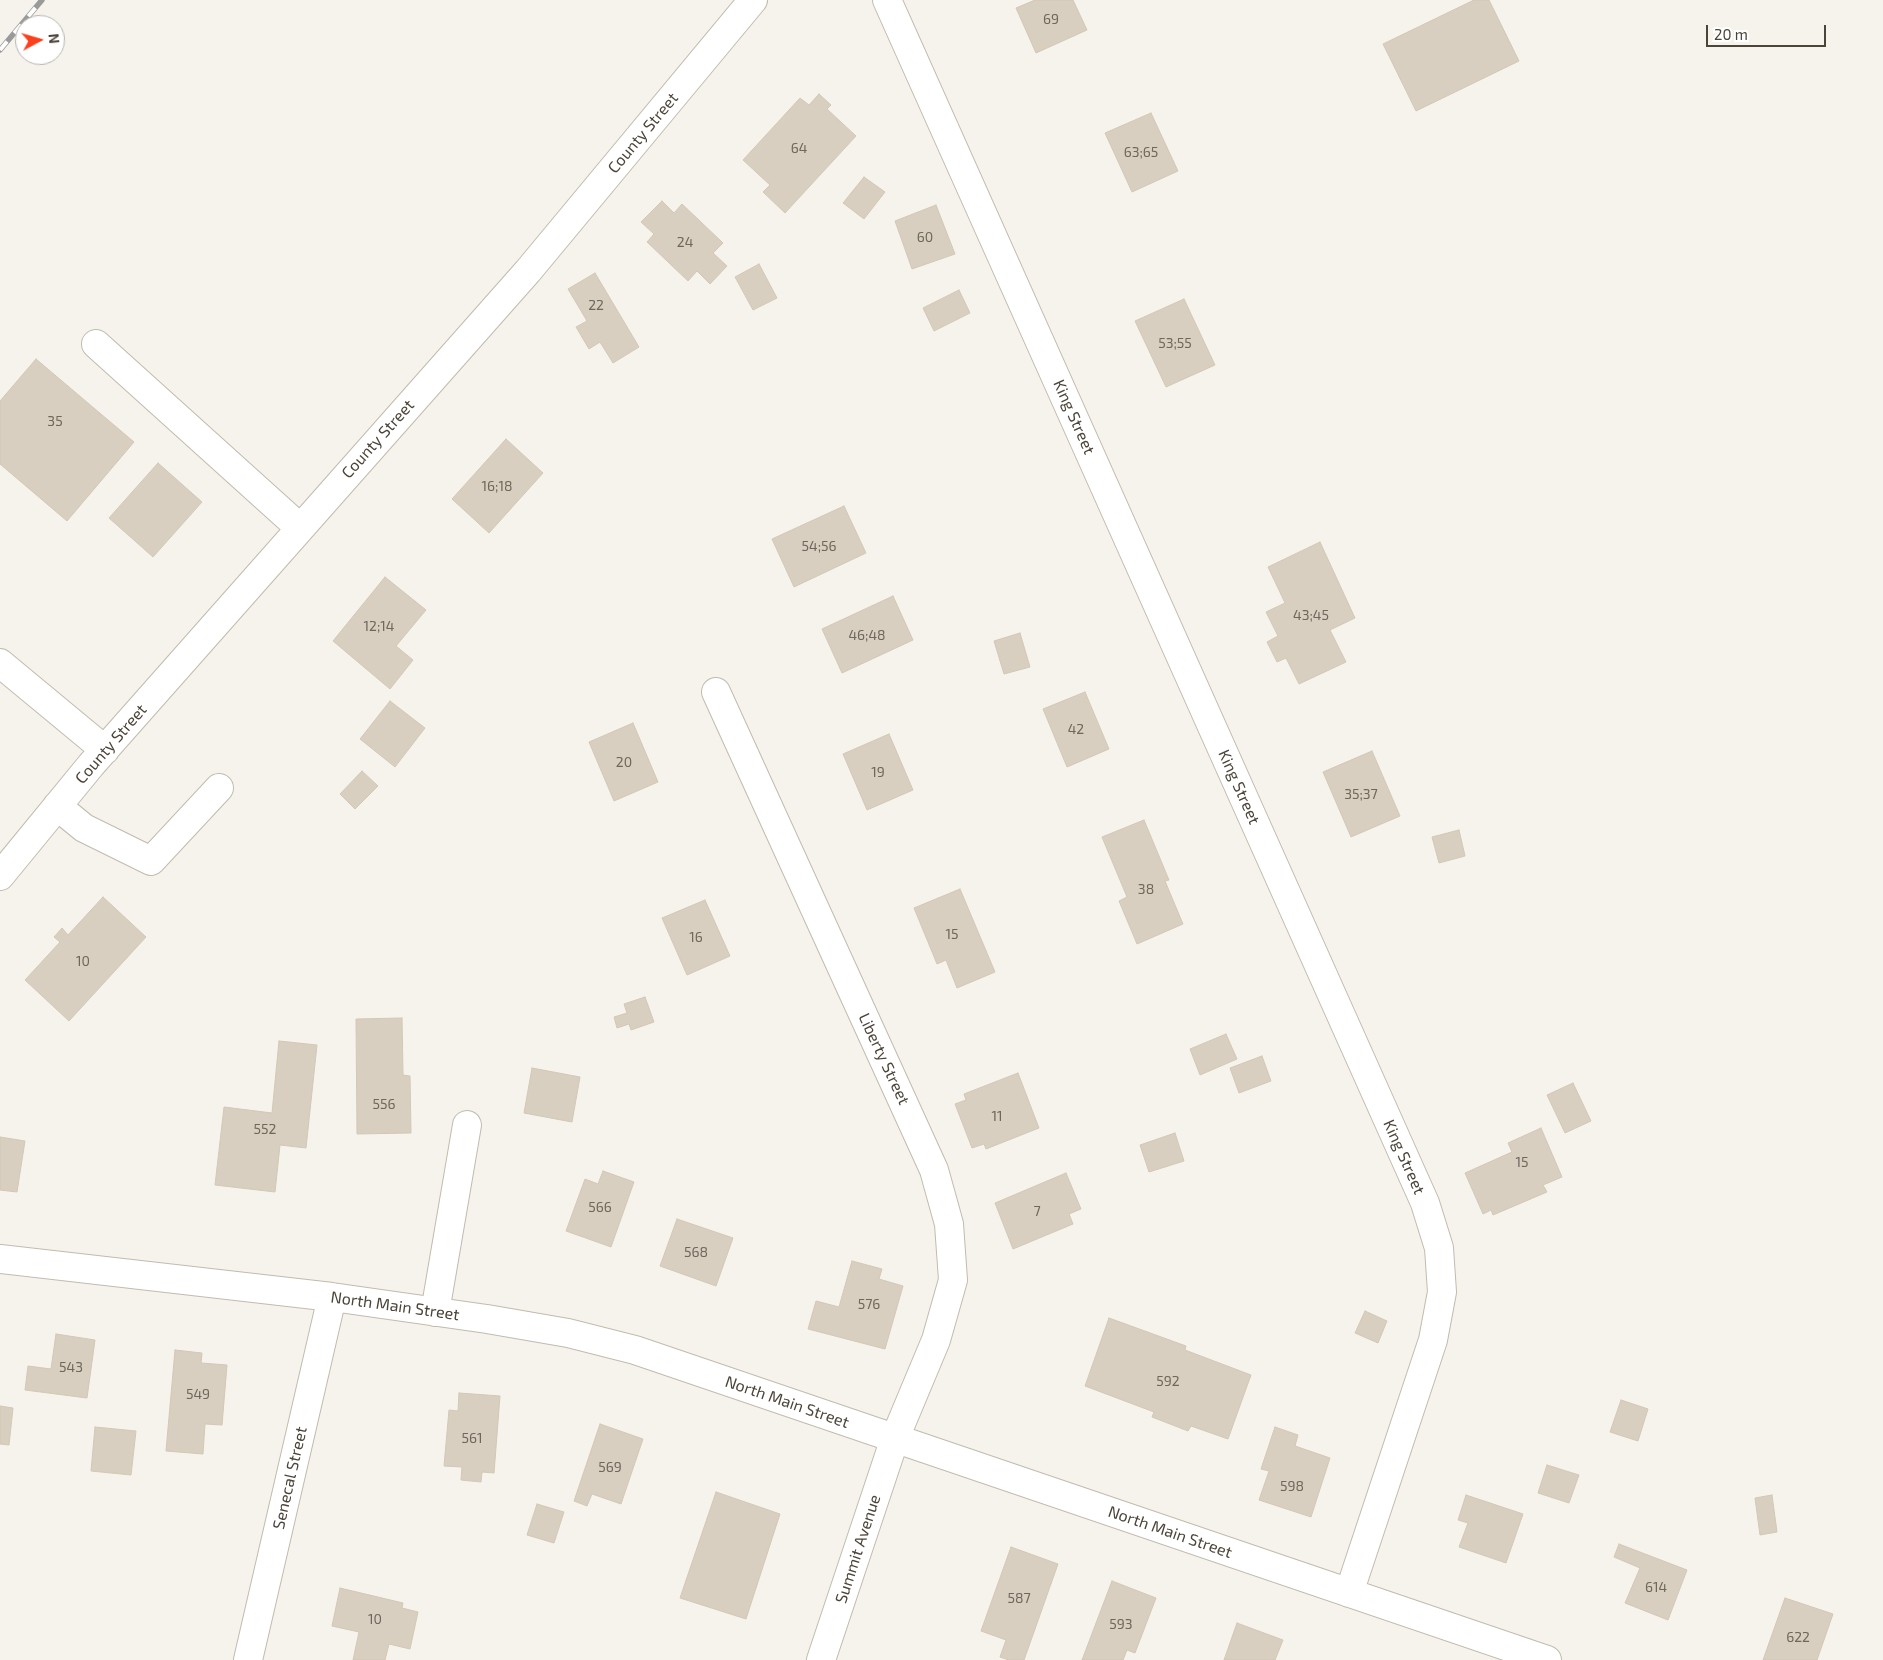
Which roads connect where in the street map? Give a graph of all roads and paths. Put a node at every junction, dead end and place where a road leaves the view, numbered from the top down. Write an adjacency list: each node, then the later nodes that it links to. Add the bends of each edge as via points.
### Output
1 (753, 0): 4 (street, County Street, via 528,271)
2 (887, 0): 16 (street, King Street, via 1420,1194 1439,1248 1442,1292 1433,1340)
3 (96, 344): 4 (street)
4 (300, 528): 7 (street, County Street)
5 (0, 663): 7 (street)
6 (716, 692): 15 (street, Liberty Street, via 934,1170 949,1224 953,1280 936,1340)
7 (105, 750): 9 (street, County Street)
8 (219, 788): 9 (street, via 151,861 84,828)
9 (58, 806): 10 (street, County Street)
10 (0, 876)
11 (467, 1125): 14 (street)
12 (0, 1258): 13 (street, North Main Street)
13 (332, 1297): 14 (street, North Main Street); 17 (street, Senecal Street)
14 (435, 1312): 15 (street, North Main Street, via 568,1334 635,1350)
15 (894, 1438): 16 (street, North Main Street); 18 (street, Summit Avenue)
16 (1349, 1593): 19 (street, North Main Street)
17 (248, 1660)
18 (821, 1660)
19 (1547, 1660)

